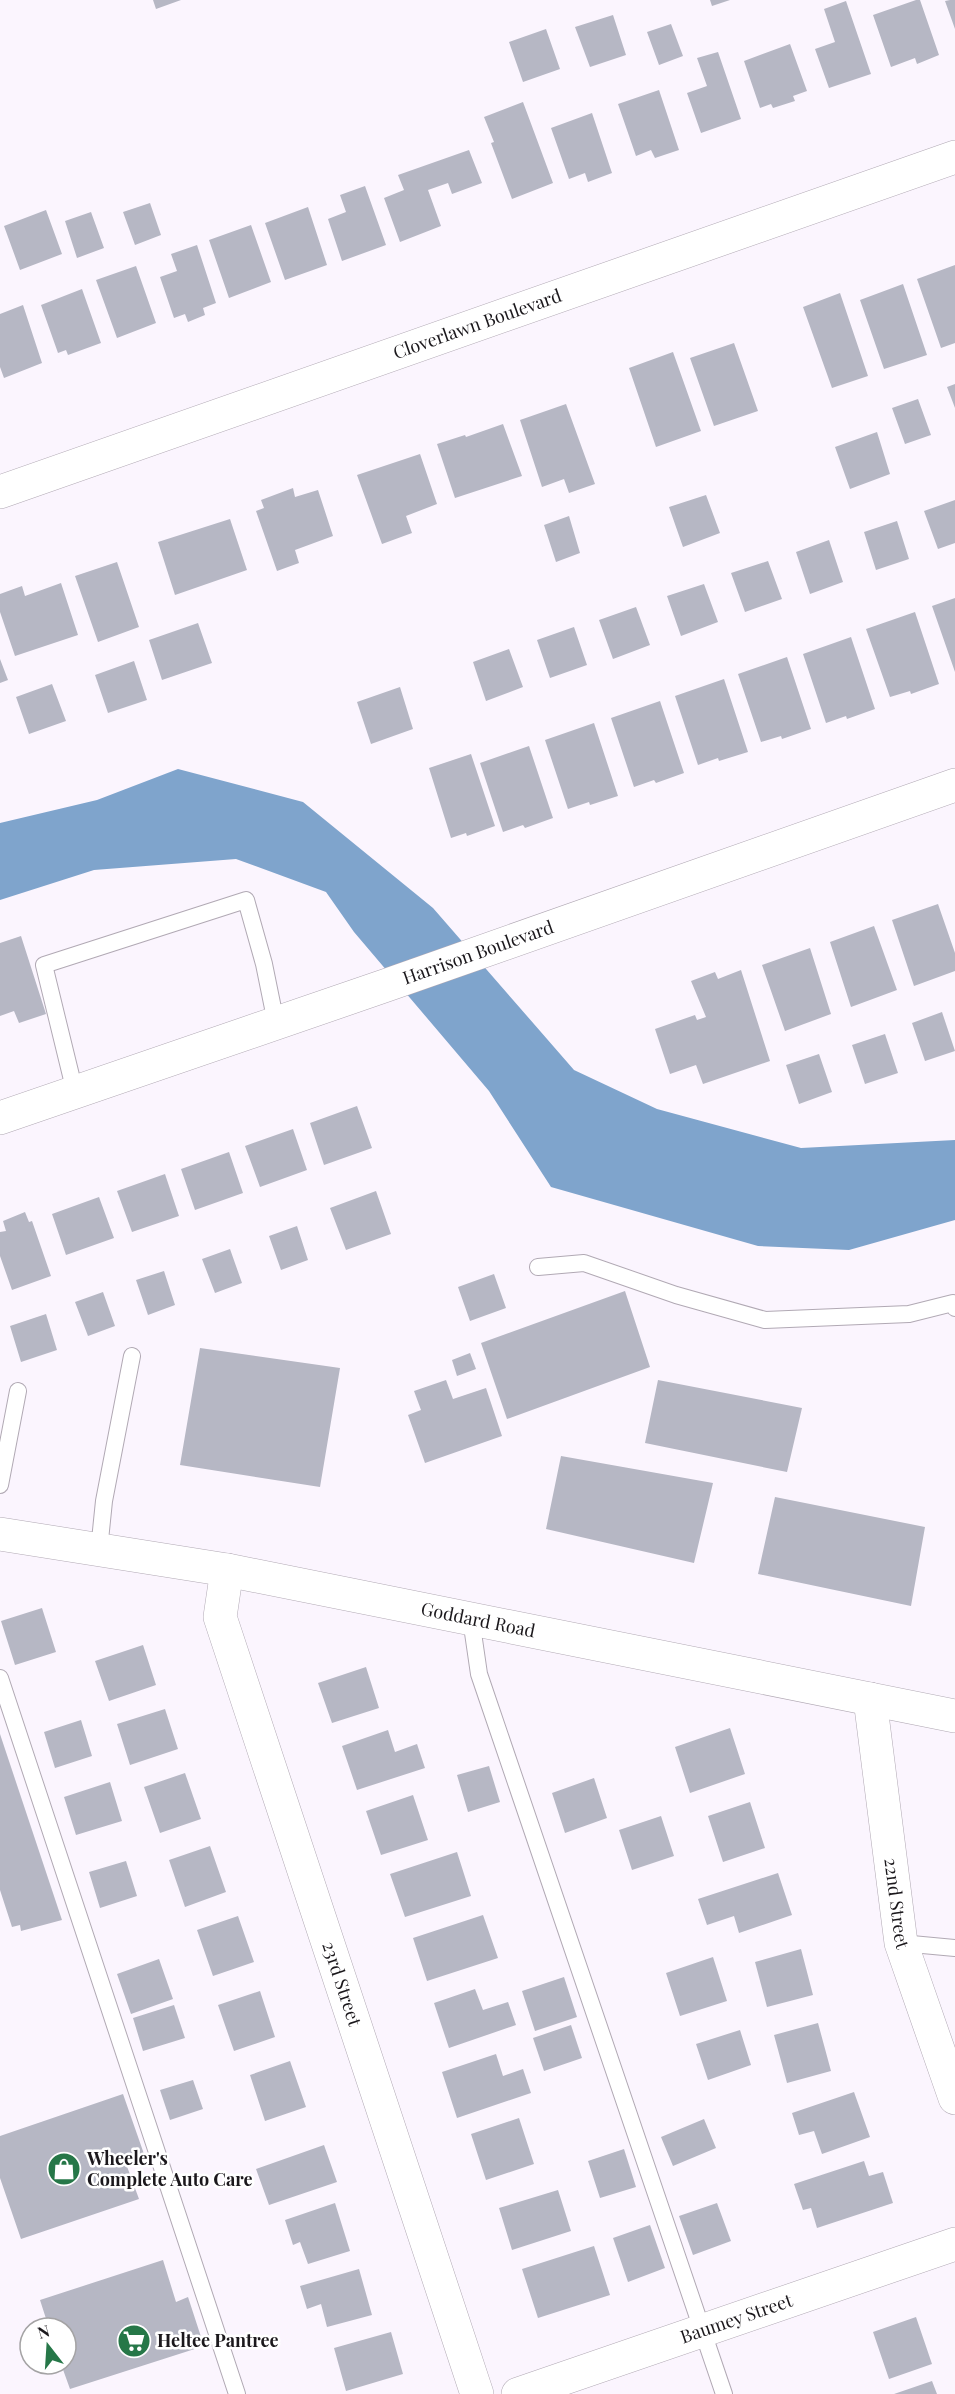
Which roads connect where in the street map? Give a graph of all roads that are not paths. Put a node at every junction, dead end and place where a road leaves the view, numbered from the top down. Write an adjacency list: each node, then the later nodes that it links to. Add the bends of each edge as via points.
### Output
1 (955, 157): 2 (street, Cloverlawn Boulevard)
2 (0, 492)
3 (955, 785): 4 (street, Harrison Boulevard)
4 (276, 1023): 5 (street, Harrison Boulevard); 5 (lane, via 246,900 44,965)
5 (75, 1092): 6 (street, Harrison Boulevard)
6 (0, 1118)
7 (538, 1268): 8 (lane, via 584,1263 765,1320 909,1314)
8 (954, 1304)
9 (132, 1356): 13 (lane, via 104,1501)
10 (18, 1391): 11 (lane)
11 (0, 1485)
12 (0, 1534): 13 (street, Goddard Road)
13 (99, 1550): 14 (street, Goddard Road)
14 (226, 1570): 15 (street, Goddard Road); 25 (street, 23rd Street, via 220,1617)
15 (471, 1619): 17 (street, Goddard Road); 23 (lane, via 479,1674)
16 (0, 1678): 24 (lane)
17 (870, 1699): 18 (street, Goddard Road); 19 (street, 22nd Street)
18 (955, 1716)
19 (901, 1943): 20 (lane); 21 (street, 22nd Street)
20 (955, 1948)
21 (955, 2098)
22 (955, 2244): 23 (street, Baumey Street)
23 (703, 2330): 26 (street, Baumey Street); 27 (lane)
24 (237, 2394)
25 (477, 2394)
26 (518, 2394)
27 (724, 2394)

